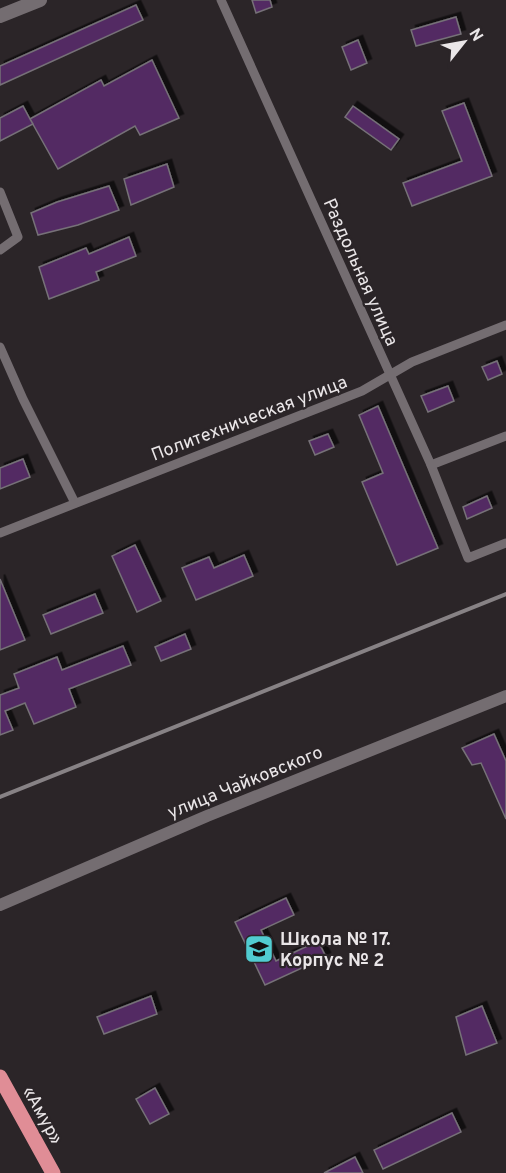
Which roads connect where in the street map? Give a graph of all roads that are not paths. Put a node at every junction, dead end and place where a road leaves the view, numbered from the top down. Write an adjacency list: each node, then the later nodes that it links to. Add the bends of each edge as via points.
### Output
1 (40, 0): 3 (main road)
2 (222, 0): 8 (street, Раздольная улица)
3 (0, 16)
4 (0, 192): 5 (street, via 18,237)
5 (0, 250)
6 (506, 325): 8 (street, Политехническая улица)
7 (0, 347): 11 (street)
8 (389, 374): 10 (street, Раздольная улица); 11 (street, Политехническая улица, via 362,391)
9 (506, 436): 10 (street)
10 (431, 465): 13 (street, Раздольная улица, via 468,558)
11 (75, 503): 12 (street, Политехническая улица)
12 (0, 533)
13 (506, 543)
14 (506, 696): 15 (street, улица Чайковского, via 207,816)
15 (0, 905)
16 (0, 1077): 17 (highway, «Амур»)
17 (53, 1173)

